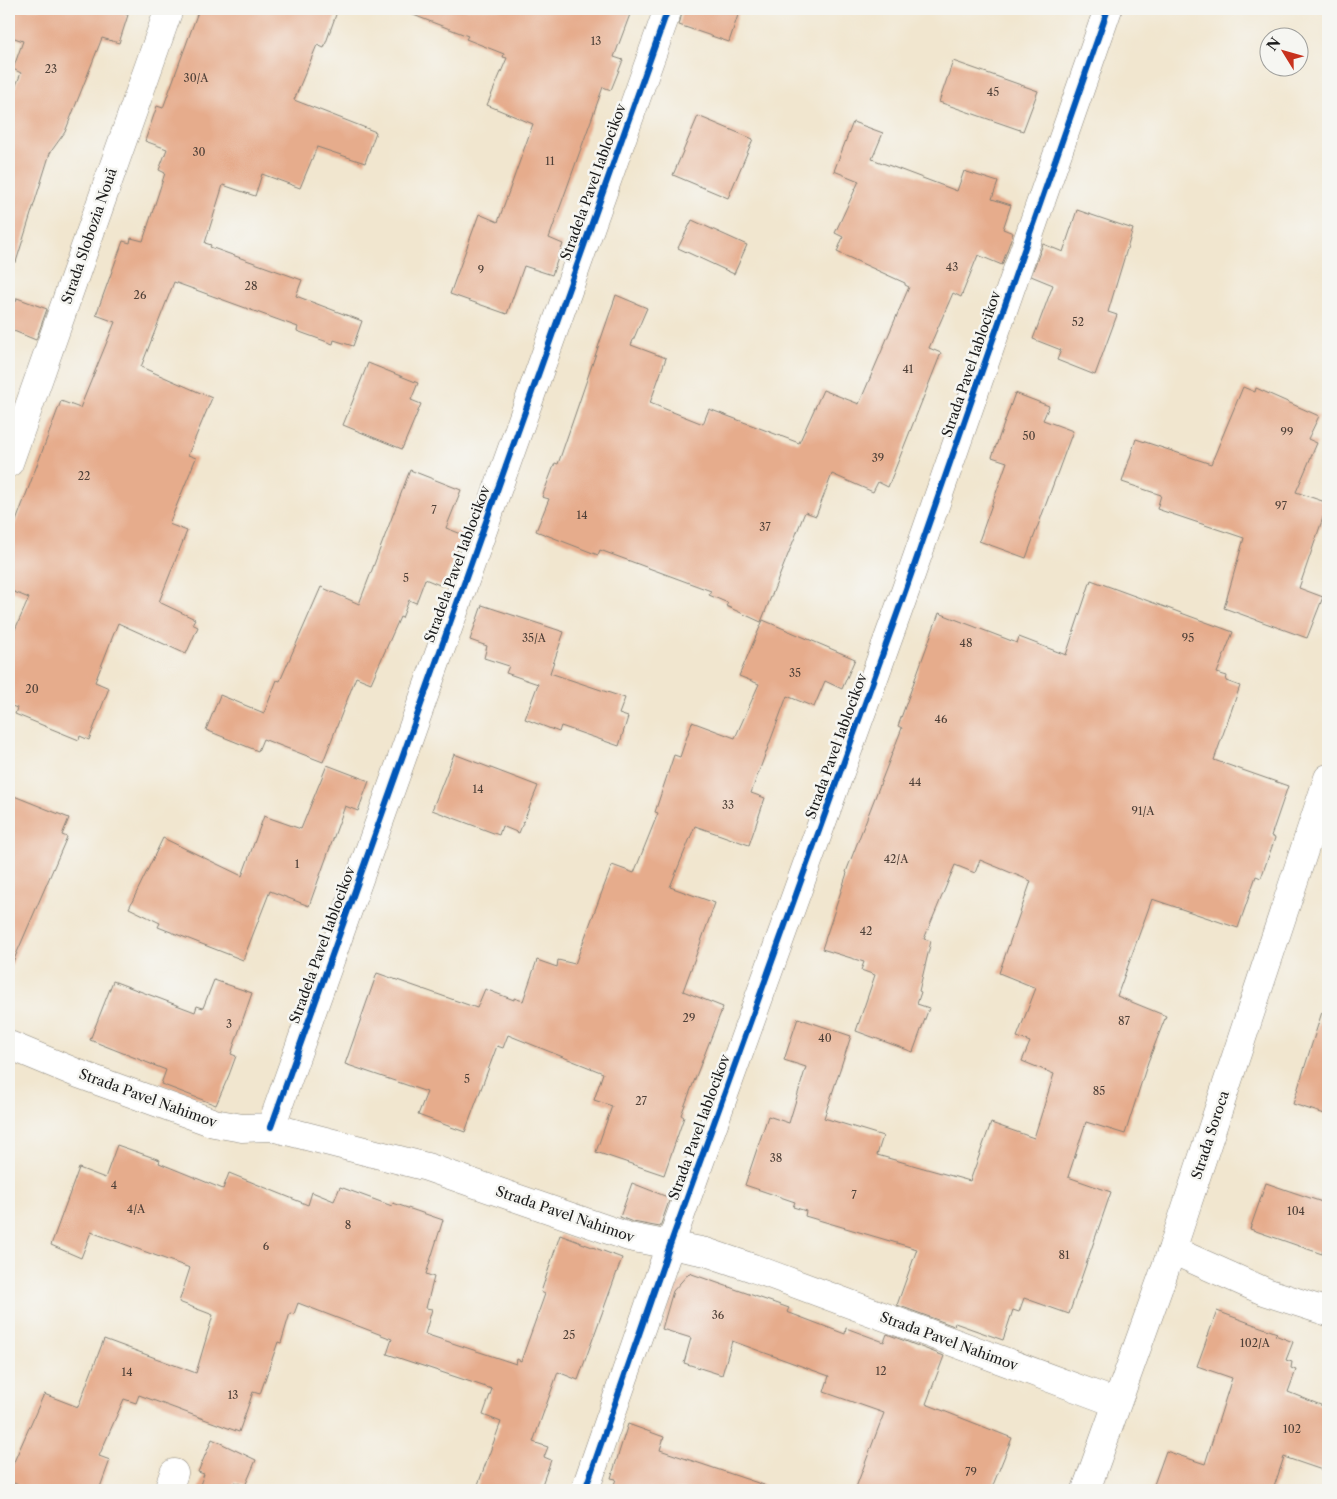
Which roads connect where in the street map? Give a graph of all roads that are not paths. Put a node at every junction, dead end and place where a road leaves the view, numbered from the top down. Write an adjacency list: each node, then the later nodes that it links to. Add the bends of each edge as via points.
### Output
1 (169, 9): 4 (street, Strada Slobozia Nouă)
2 (668, 9): 7 (street, Stradela Pavel Iablocikov)
3 (1108, 9): 8 (street, Strada Pavel Iablocikov, via 906,589)
4 (9, 463)
5 (1328, 778): 9 (street, Strada Soroca)
6 (9, 1045): 7 (street, Strada Pavel Nahimov, via 214,1124 242,1128)
7 (271, 1127): 8 (street, Strada Pavel Nahimov, via 427,1167 629,1237)
8 (670, 1246): 11 (street, Strada Pavel Nahimov, via 706,1252 752,1268); 12 (street, Strada Pavel Iablocikov)
9 (1172, 1250): 10 (street, via 1266,1292); 11 (street, Strada Soroca)
10 (1328, 1312)
11 (1118, 1403): 13 (street, Strada Soroca)
12 (585, 1490)
13 (1086, 1490)

